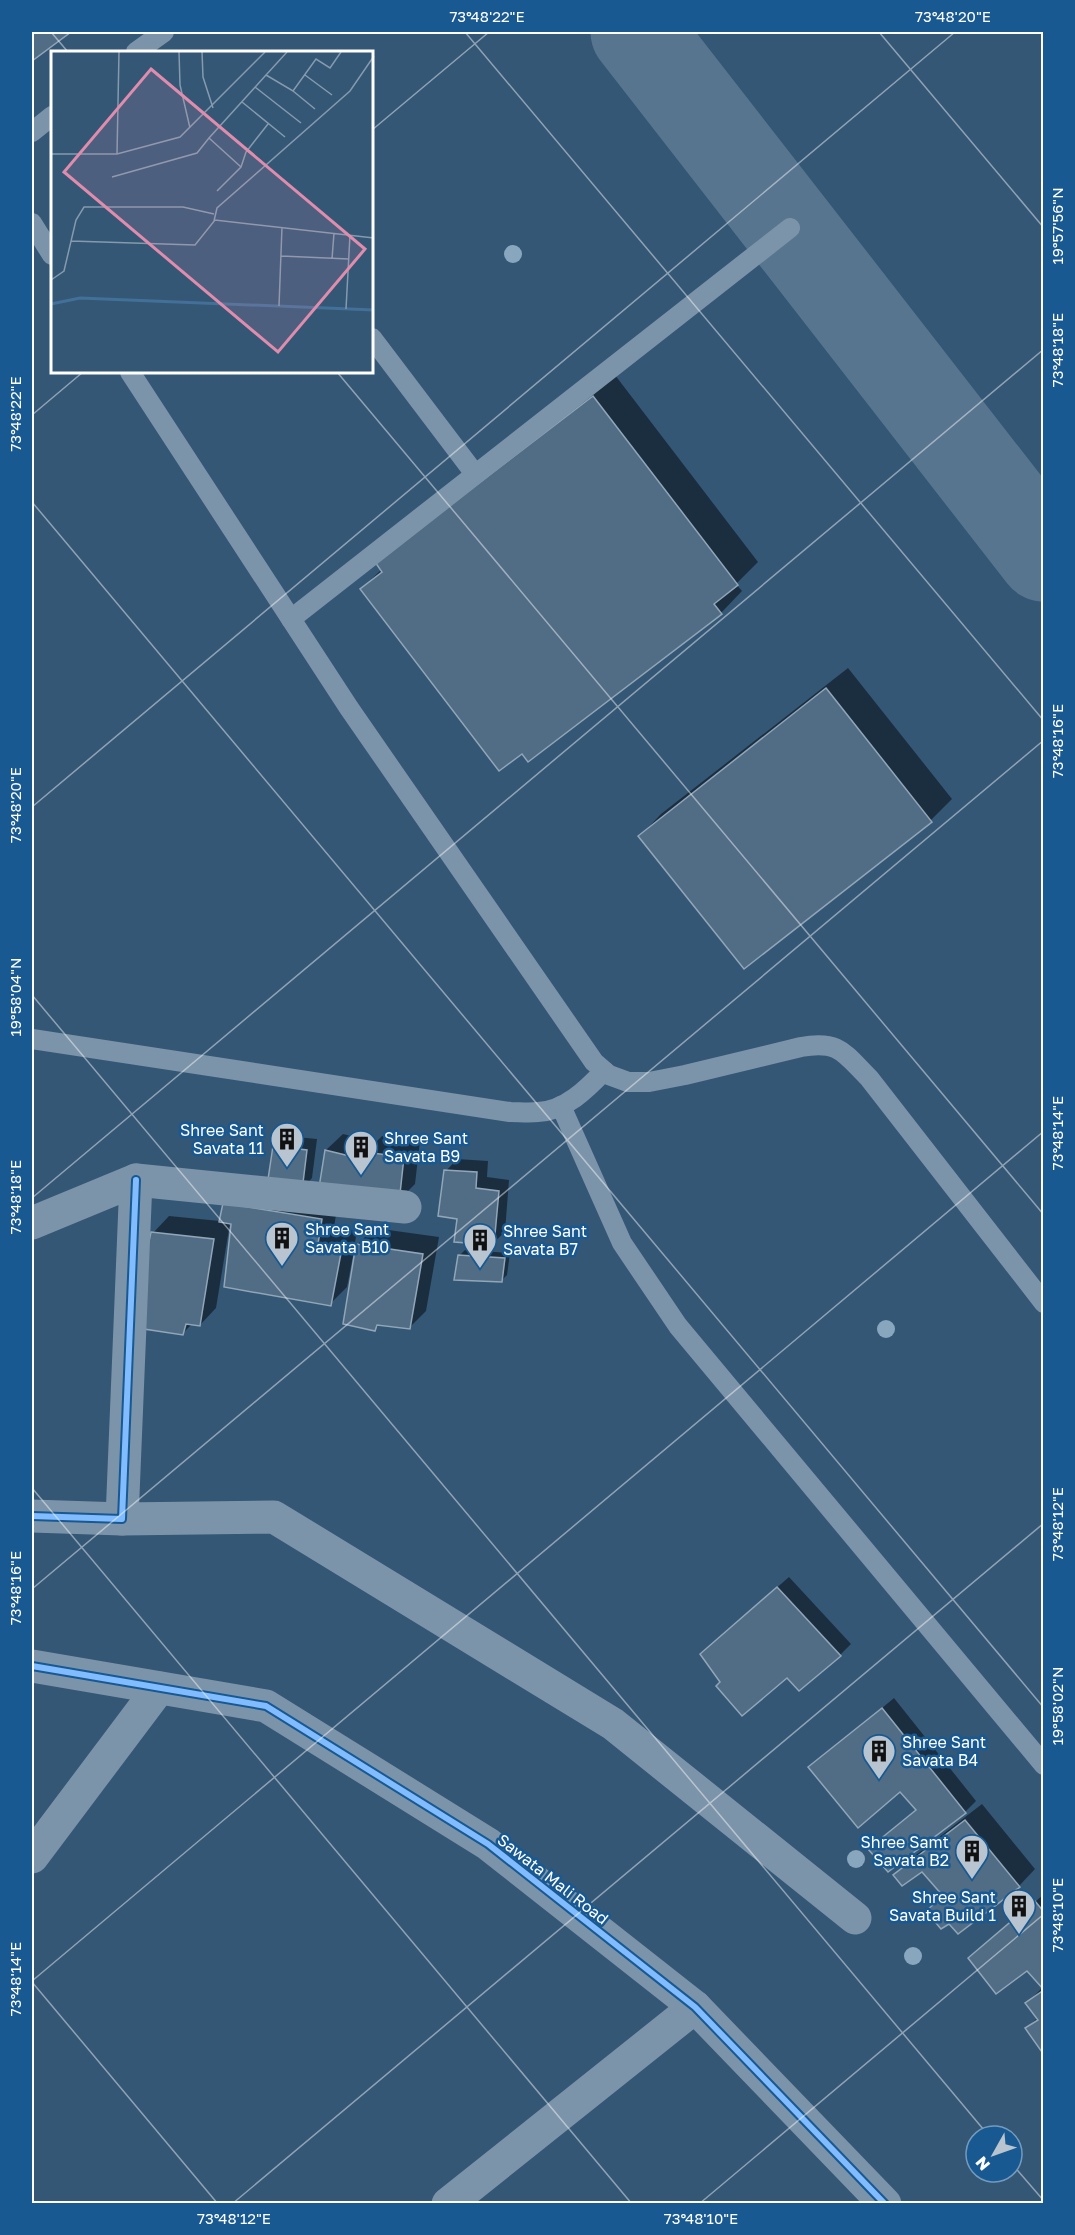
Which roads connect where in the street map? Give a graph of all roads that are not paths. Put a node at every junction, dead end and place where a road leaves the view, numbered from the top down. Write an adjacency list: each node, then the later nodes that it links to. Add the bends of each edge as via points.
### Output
1 (164, 32): 2 (lane)
2 (146, 50)
3 (51, 117): 4 (lane)
4 (32, 132)
5 (32, 223): 7 (lane)
6 (790, 228): 10 (lane)
7 (51, 253)
8 (374, 341): 10 (lane)
9 (131, 374): 11 (lane)
10 (476, 474): 11 (lane)
11 (291, 619): 13 (lane, via 577,1040)
12 (32, 1039): 14 (lane, via 510,1112 540,1113)
13 (604, 1071): 14 (lane, via 584,1092); 18 (lane, via 628,1082 649,1082 801,1047 835,1047 869,1078)
14 (561, 1106): 23 (lane, via 622,1244 678,1326)
15 (136, 1180): 16 (street); 17 (street); 20 (street)
16 (405, 1207)
17 (32, 1223)
18 (1044, 1303)
19 (32, 1516): 20 (street)
20 (122, 1519): 25 (street, via 274,1517 613,1724)
21 (32, 1666): 22 (street, Sawata Mali Road)
22 (159, 1688): 24 (street); 26 (street, Sawata Mali Road, via 266,1706 488,1844)
23 (1044, 1765)
24 (32, 1857)
25 (855, 1918)
26 (695, 2007): 27 (street); 28 (street, Sawata Mali Road)
27 (448, 2204)
28 (885, 2204)

